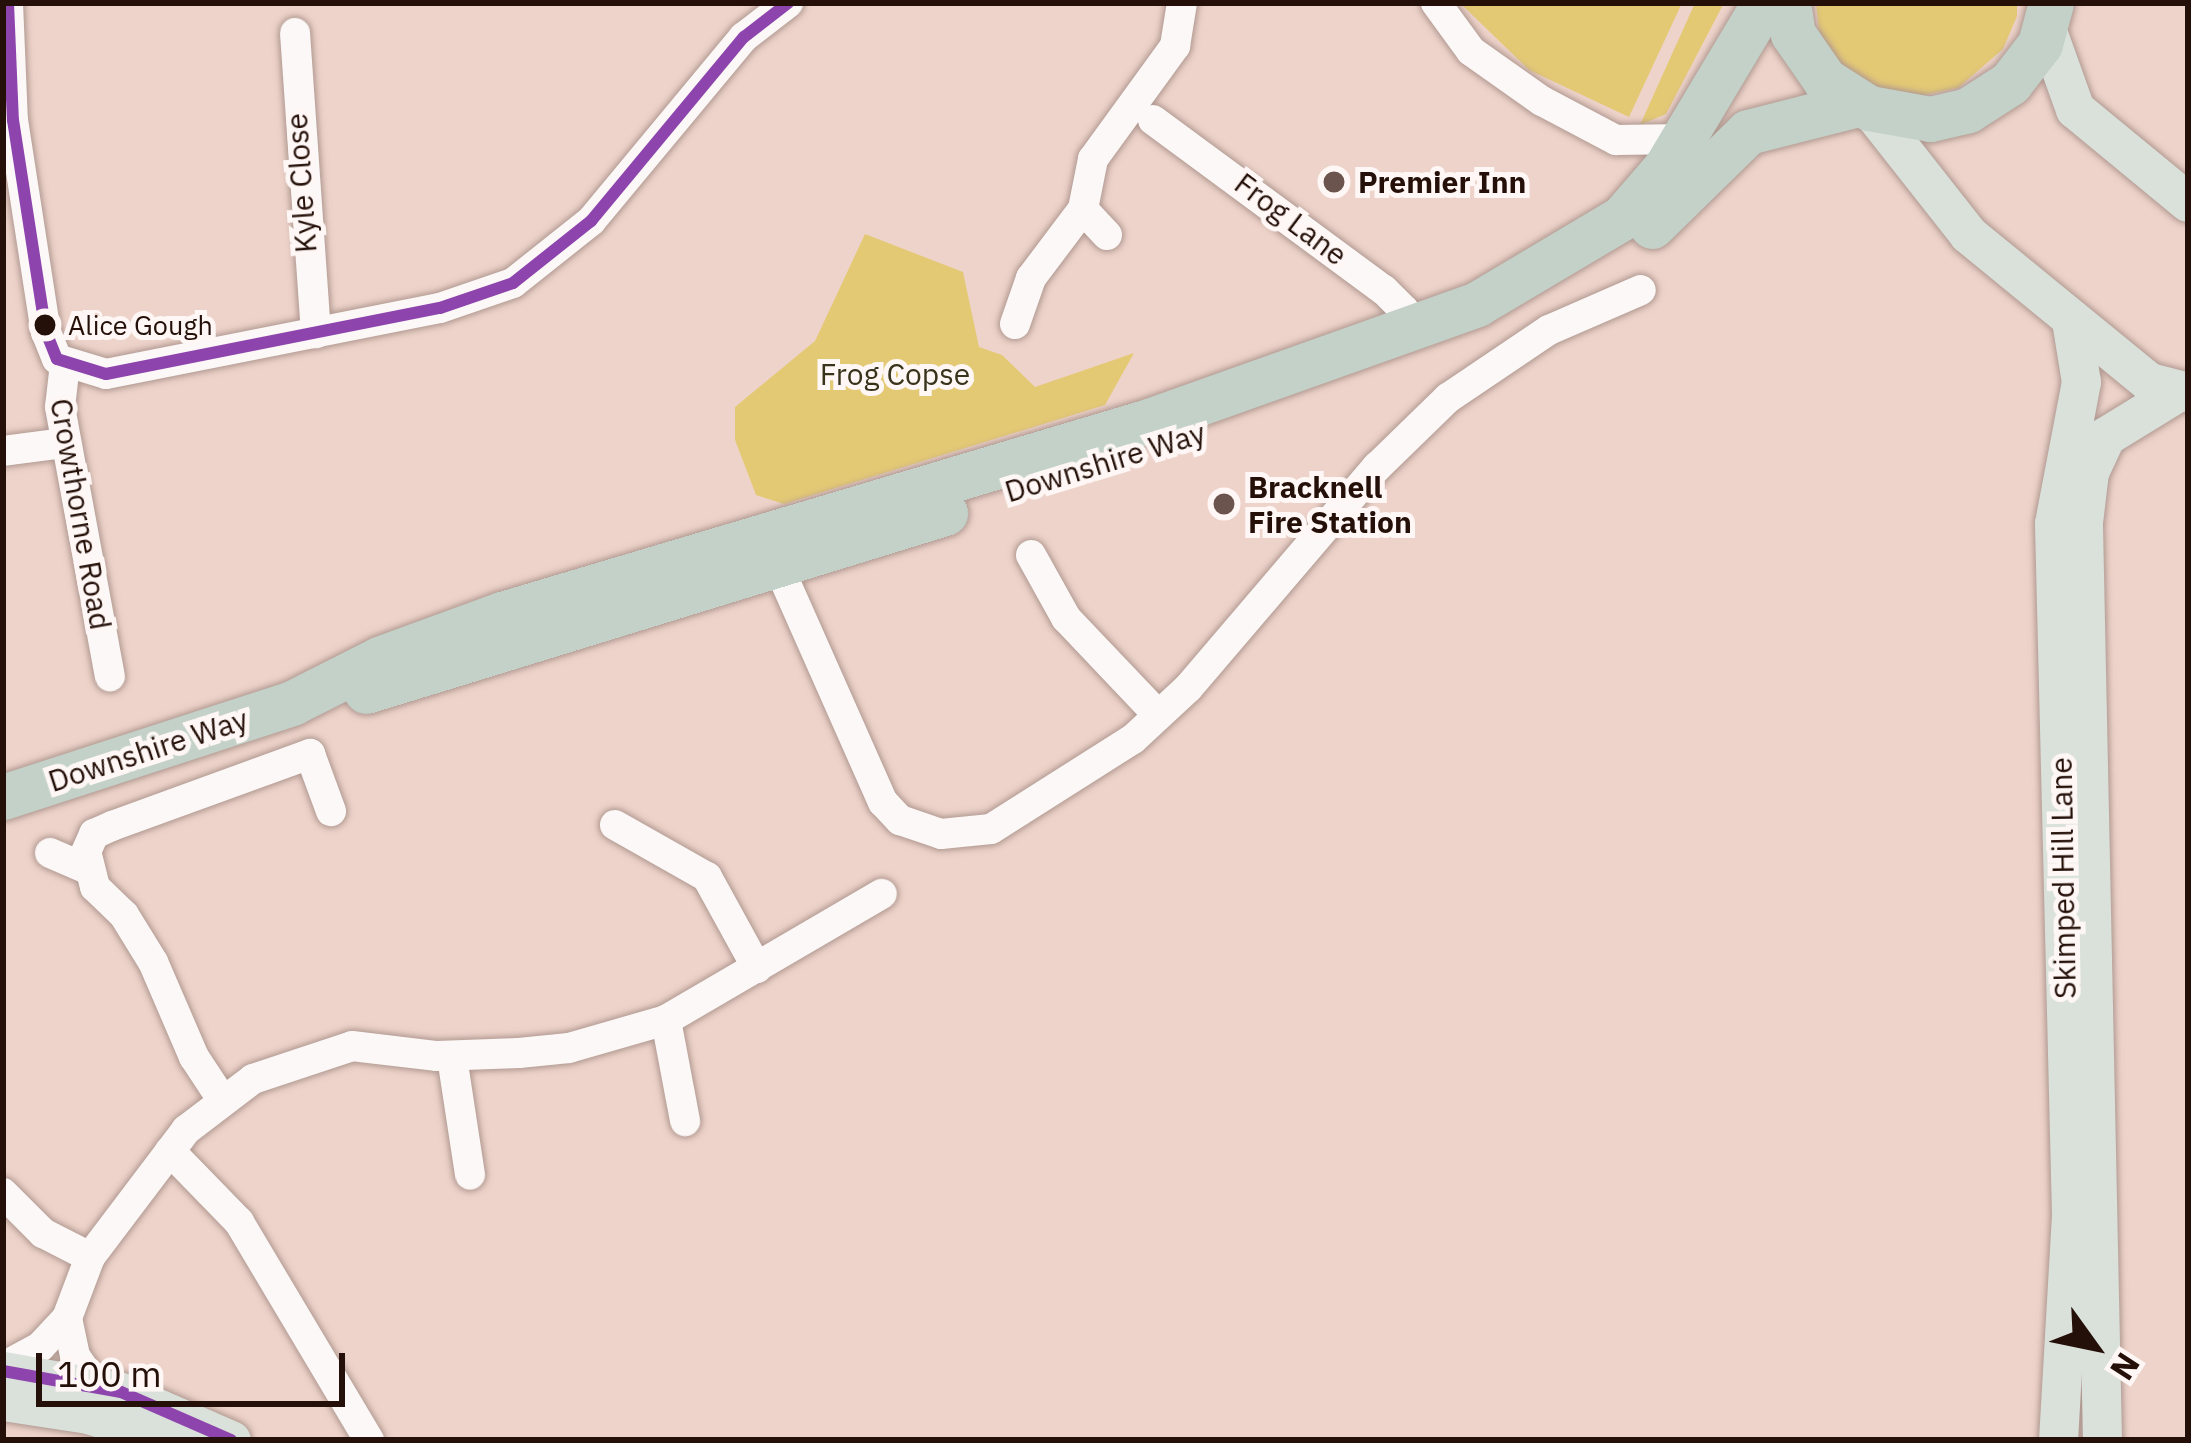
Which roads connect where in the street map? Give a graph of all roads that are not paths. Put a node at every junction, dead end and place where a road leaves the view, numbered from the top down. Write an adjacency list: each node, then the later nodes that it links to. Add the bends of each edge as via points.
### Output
1 (8, 3): 11 (street, Crowthorne Road)
2 (1182, 3): 15 (street, via 1175,46 1093,159)
3 (1436, 3): 13 (street, via 1494,71)
4 (1764, 3): 12 (highway, Downshire Way)
5 (1788, 3): 9 (highway, via 1804,56)
6 (774, 7): 21 (street, via 591,221 547,260 482,296)
7 (2055, 16): 9 (highway, via 2009,83 1968,110 1930,119); 14 (main road, via 2075,109)
8 (295, 33): 21 (street, Kyle Close)
9 (1864, 106): 19 (main road, via 1968,234); 27 (highway, Downshire Way, via 1748,132 1625,248 1432,353)
10 (1153, 120): 22 (street, Frog Lane, via 1384,290 1403,310)
11 (8, 121): 23 (street, Crowthorne Road, via 38,300 52,352)
12 (1684, 139): 13 (street); 16 (highway, Downshire Way)
13 (1616, 140): 16 (street, via 1631,175)
14 (2179, 189)
15 (1083, 209): 17 (street); 20 (street, via 1031,278)
16 (1622, 218): 22 (highway, Downshire Way, via 1505,289)
17 (1107, 236)
18 (1641, 290): 30 (street, via 1549,330 1448,398)
19 (2071, 320): 24 (main road, via 2149,382); 53 (main road, Skimped Hill Lane, via 2081,382 2054,523 2071,1215)
20 (1016, 324)
21 (316, 333): 23 (street, via 106,374)
22 (1410, 334): 27 (highway, Downshire Way)
23 (65, 364): 25 (street, Crowthorne Road)
24 (2182, 393): 54 (main road, Skimped Hill Lane, via 2106,436 2089,472 2083,522)
25 (65, 443): 26 (street); 29 (street, Crowthorne Road)
26 (3, 451)
27 (771, 552): 30 (street, via 872,784 900,820 916,827 941,834 992,829); 31 (highway, Downshire Way, via 502,614 379,659 292,703)
28 (1031, 555): 30 (street, via 1066,618)
29 (110, 676)
30 (1158, 716)
31 (3, 797)
32 (332, 811): 35 (street, via 310,754 94,834)
33 (615, 825): 37 (street, via 707,877)
34 (50, 853): 35 (street)
35 (87, 869): 40 (street, via 153,962)
36 (882, 894): 37 (street)
37 (757, 968): 38 (street)
38 (666, 1019): 39 (street, via 569,1048); 41 (street)
39 (452, 1057): 40 (street, via 352,1046 277,1067); 43 (street)
40 (221, 1098): 42 (street)
41 (685, 1121)
42 (170, 1151): 45 (street); 52 (street, via 239,1222)
43 (470, 1175)
44 (3, 1192): 45 (street, via 43,1233)
45 (90, 1258): 46 (street)
46 (67, 1318): 47 (street); 48 (street, via 75,1356)
47 (3, 1369): 48 (main road)
48 (95, 1385): 51 (main road)
49 (3, 1402): 50 (main road, via 88,1414)
50 (167, 1440)
51 (231, 1440)
52 (369, 1440)
53 (2058, 1440)
54 (2102, 1440)

